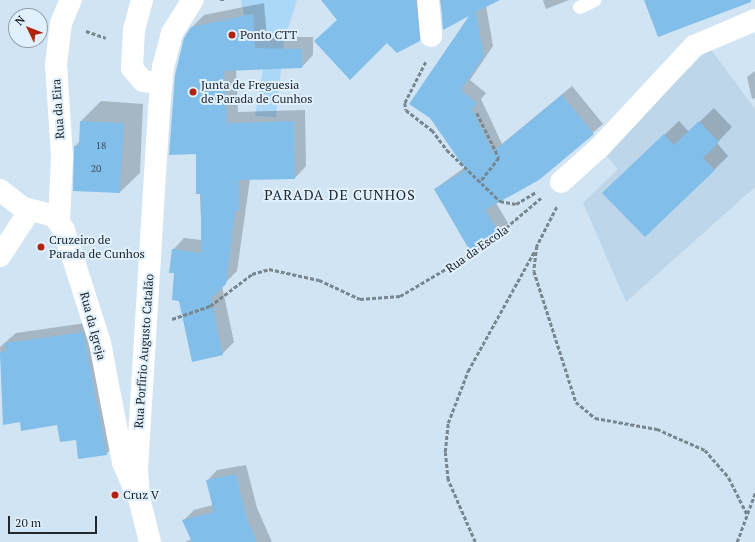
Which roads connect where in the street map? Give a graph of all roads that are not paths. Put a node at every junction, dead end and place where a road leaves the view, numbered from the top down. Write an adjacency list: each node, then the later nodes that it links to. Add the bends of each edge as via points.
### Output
1 (71, 0): 13 (street, Rua da Eira, via 61,23 56,64 62,157)
2 (142, 0): 9 (street, via 132,46 132,68 137,78)
3 (193, 0): 9 (street, Rua Porfírio Augusto Catalão, via 172,33)
4 (428, 0): 8 (street)
5 (594, 0): 6 (lane)
6 (579, 7)
7 (755, 20): 10 (street, via 694,46 601,146)
8 (431, 36)
9 (161, 84): 15 (street, Rua Porfírio Augusto Catalão, via 138,444)
10 (561, 182)
11 (0, 190): 12 (street)
12 (30, 210): 13 (street, via 48,213); 14 (street)
13 (59, 221): 15 (street, Rua da Igreja, via 90,310 122,457)
14 (0, 256)
15 (139, 498): 16 (street, Rua Porfírio Augusto Catalão)
16 (150, 542)

